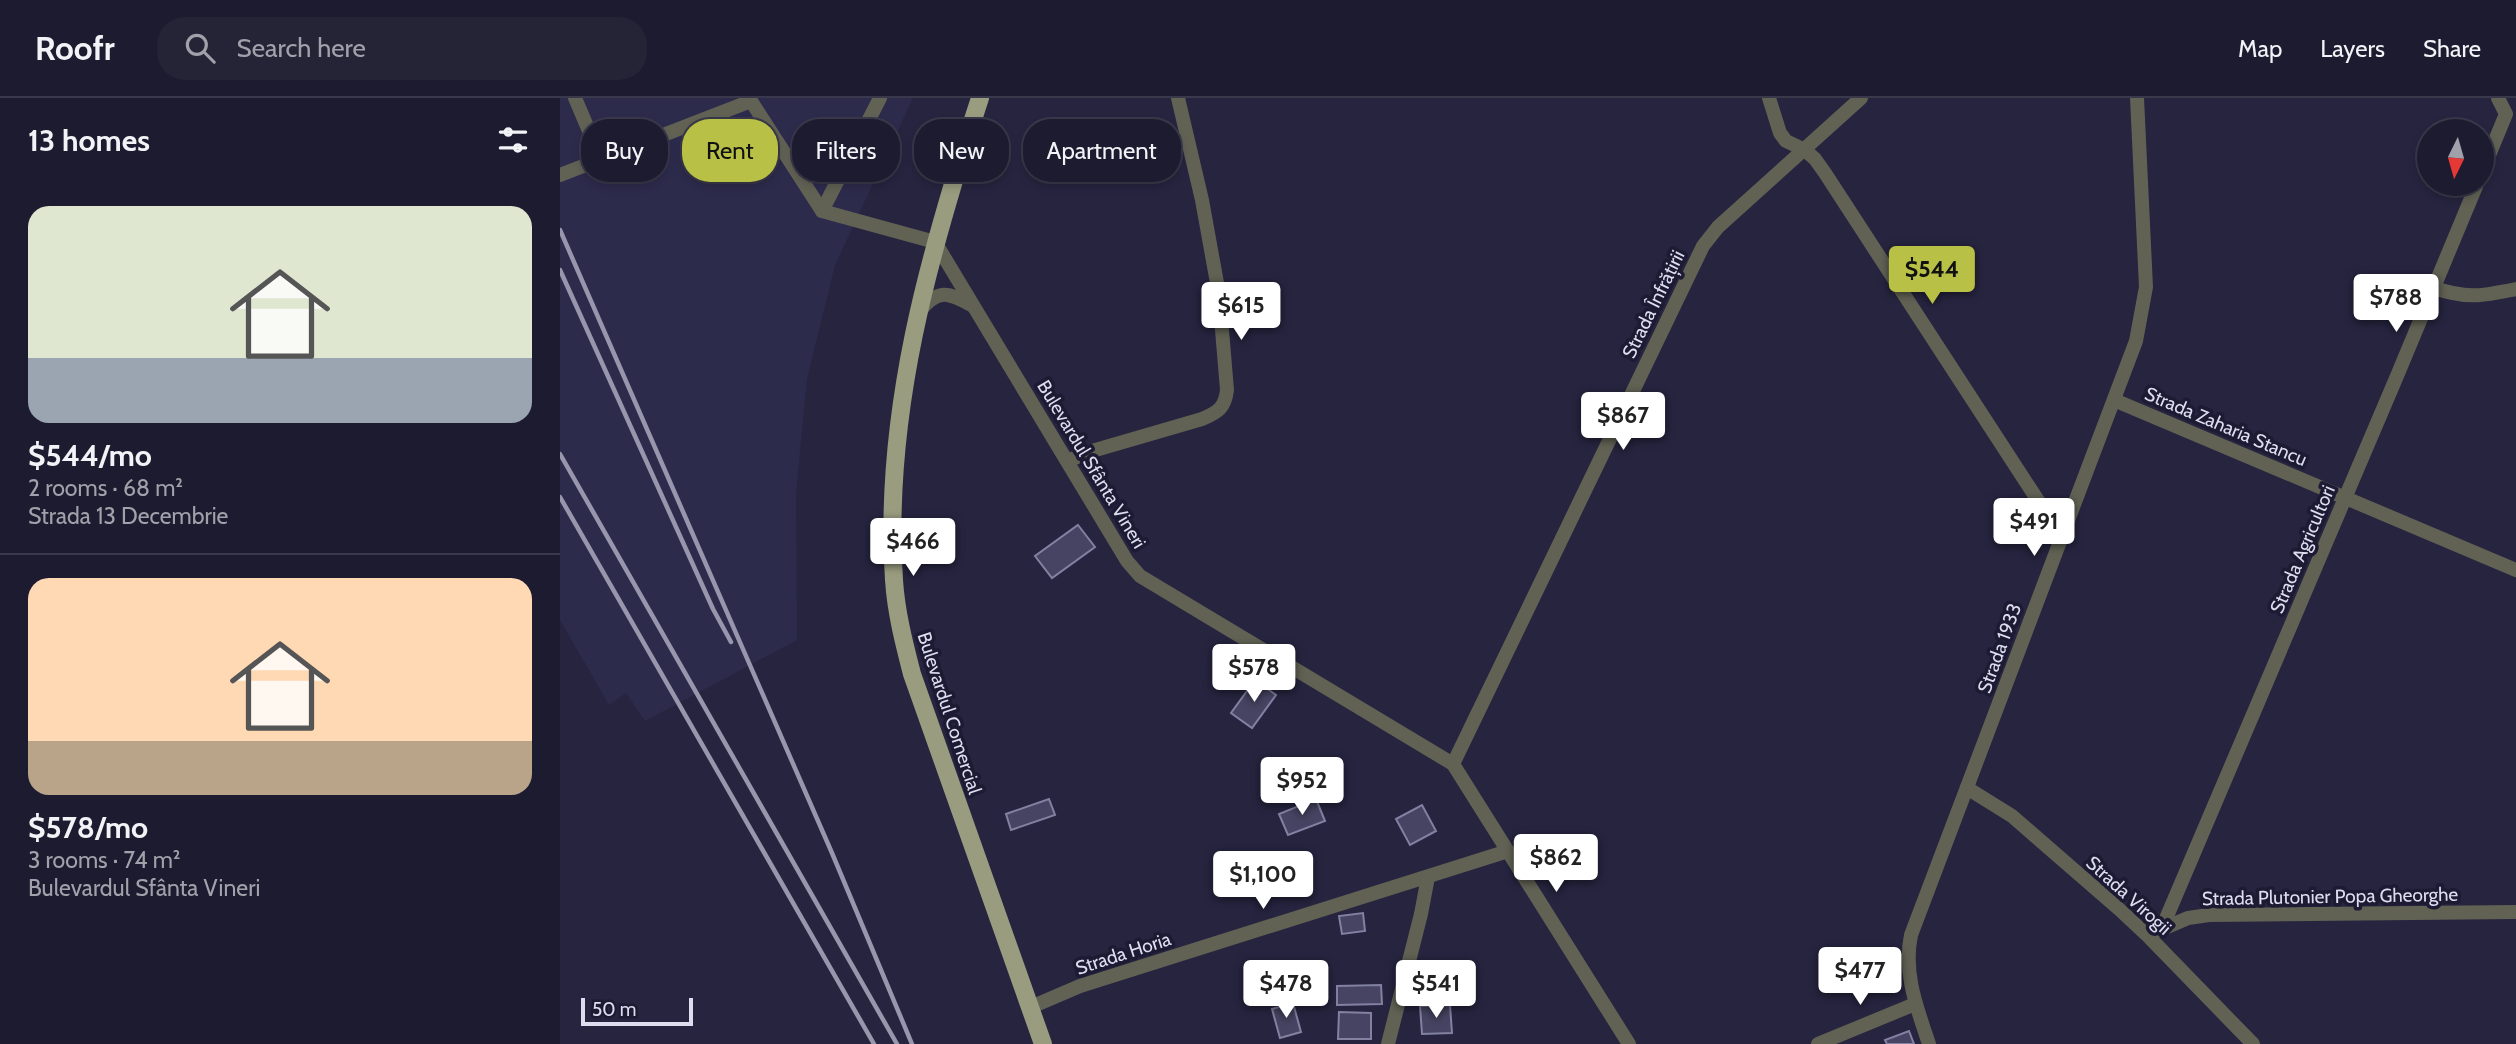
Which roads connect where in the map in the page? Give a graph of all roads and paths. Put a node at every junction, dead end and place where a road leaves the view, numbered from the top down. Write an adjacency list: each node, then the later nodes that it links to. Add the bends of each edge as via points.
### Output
1 (575, 98): 10 (street)
2 (880, 98): 17 (street)
3 (980, 98): 18 (main road, Bulevardul Comercial)
4 (1178, 98): 24 (street, via 1219,294 1225,404 1202,419)
5 (1769, 98): 13 (street, via 1780,133)
6 (1861, 98): 13 (street, Strada Înfrățirii)
7 (2137, 98): 23 (street, Strada 1933, via 2146,287 2136,341)
8 (2498, 98): 9 (street)
9 (2511, 113): 12 (street)
10 (584, 119)
11 (668, 133): 17 (street, via 751,101)
12 (2494, 148)
13 (1805, 150): 26 (street, via 1825,173); 28 (street, Strada Înfrățirii, via 1718,227 1703,246)
14 (581, 167): 15 (street)
15 (560, 175)
16 (2472, 196): 19 (street, Strada Agricultori)
17 (822, 211): 18 (street)
18 (936, 242): 21 (street, Bulevardul Sfânta Vineri); 22 (main road, Bulevardul Comercial)
19 (2434, 288): 20 (street, via 2472,297); 25 (street, Strada Agricultori)
20 (2516, 289)
21 (974, 307): 22 (street, via 943,295 930,298); 24 (street, Bulevardul Sfânta Vineri)
22 (917, 315): 35 (main road, Bulevardul Comercial, via 896,459 893,550 900,628 912,674)
23 (2114, 400): 25 (street, Strada Zaharia Stancu); 26 (street, Strada 1933)
24 (1068, 461): 28 (street, Bulevardul Sfânta Vineri, via 1140,576)
25 (2345, 496): 27 (street, Strada Zaharia Stancu); 33 (street, Strada Agricultori)
26 (2061, 536): 29 (street, Strada 1933)
27 (2516, 570)
28 (1453, 764): 30 (street, Bulevardul Sfânta Vineri)
29 (1967, 788): 33 (street, Strada Virogii, via 2012,816); 34 (street, Strada 1933, via 1911,936 1908,976)
30 (1508, 851): 31 (street, Strada Horia); 38 (street, Bulevardul Sfânta Vineri)
31 (1428, 877): 35 (street, Strada Horia, via 1080,986); 37 (street)
32 (2516, 912): 33 (street, Strada Plutonier Popa Gheorghe, via 2209,915 2188,918)
33 (2156, 933): 41 (street, Strada Virogii)
34 (1915, 1004): 39 (street); 40 (street, Strada 1933)
35 (1031, 1007): 36 (main road, Bulevardul Comercial)
36 (1043, 1044)
37 (1388, 1044)
38 (1629, 1044)
39 (1818, 1044)
40 (1928, 1044)
41 (2253, 1044)

